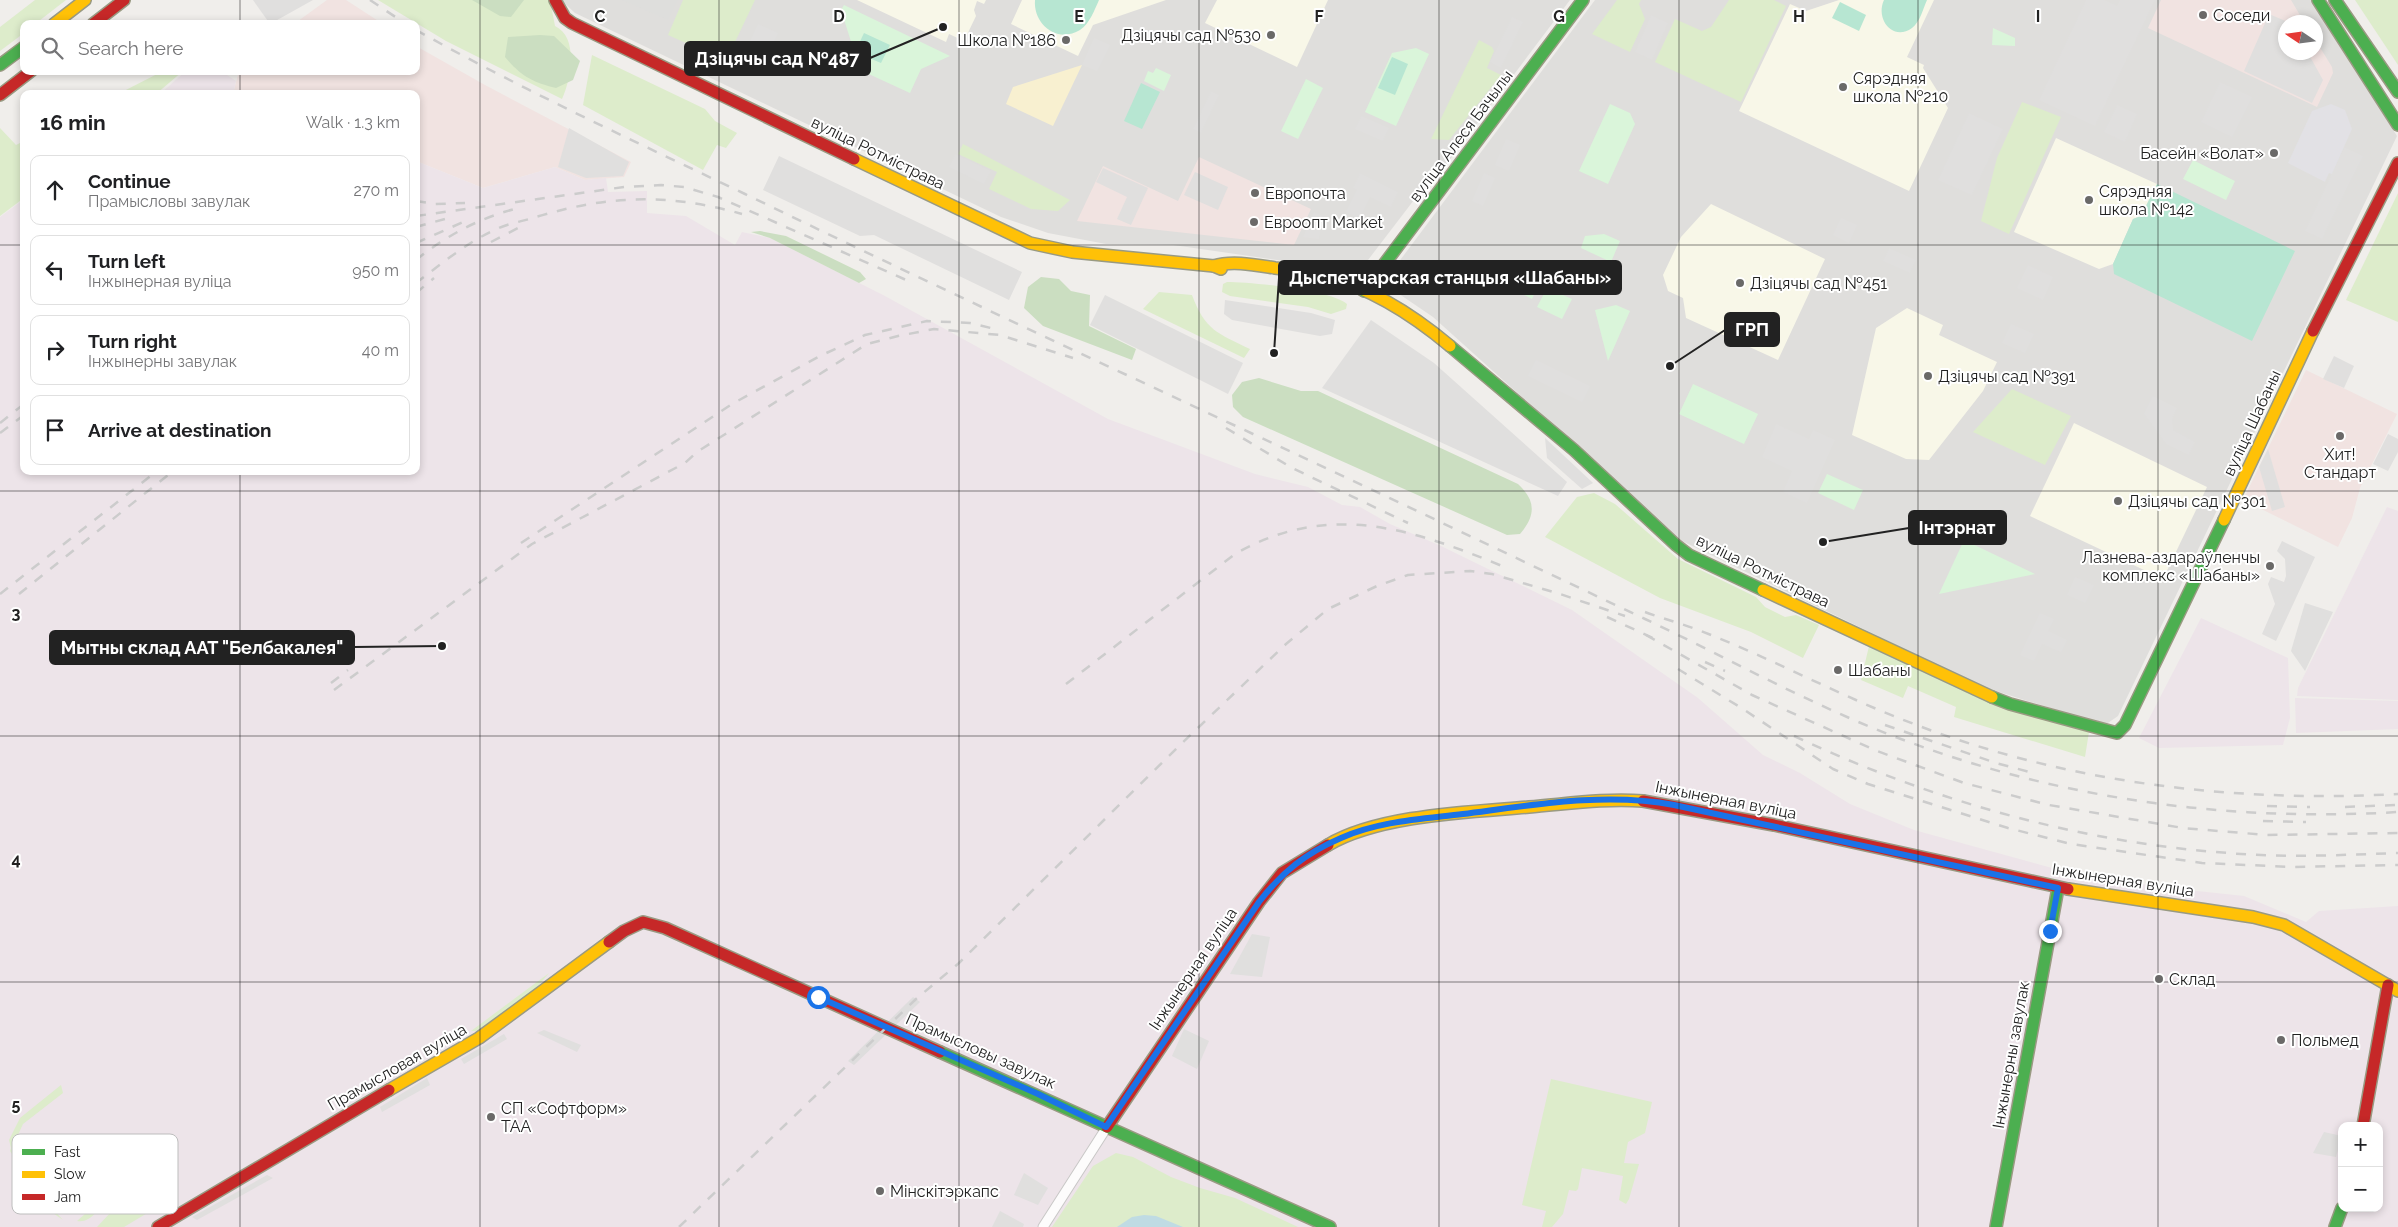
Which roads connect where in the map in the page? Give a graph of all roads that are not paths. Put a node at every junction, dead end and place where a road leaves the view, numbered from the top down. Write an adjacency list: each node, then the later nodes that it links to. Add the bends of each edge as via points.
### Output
1 (85, 0): 7 (main road)
2 (124, 0): 8 (main road)
3 (555, 0): 16 (main road, вуліца Ротмістрава, via 565,18 581,27 1030,243 1072,252 1214,266 1225,271 1297,278 1345,290)
4 (1583, 0): 16 (main road, вуліца Алеся Бачылы)
5 (2318, 0): 14 (main road)
6 (2335, 0): 12 (main road)
7 (59, 20)
8 (98, 20)
9 (20, 50): 10 (main road)
10 (0, 65)
11 (26, 75): 13 (main road)
12 (2398, 92)
13 (0, 95)
14 (2398, 125)
15 (2398, 163): 17 (main road, вуліца Шабаны, via 2320,317)
16 (1364, 291): 17 (main road, вуліца Ротмістрава, via 1419,320 1574,450 1689,554 1977,690 2093,730 2117,733)
17 (2125, 725)
18 (2058, 888): 20 (main road, Інжынерная вуліца, via 2239,914 2284,925); 22 (main road, Інжынерная вуліца, via 1783,827 1640,800 1600,799 1552,804 1418,819 1363,830 1338,839 1304,858 1277,880 1211,969); 27 (main road, Інжынерны завулак)
19 (643, 922): 22 (main road, Прамысловы завулак, via 665,928); 24 (main road, Прамысловая вуліца, via 624,931 479,1038)
20 (2393, 988): 21 (main road)
21 (2364, 1122)
22 (1106, 1127): 25 (street, Інжынерная вуліца); 26 (main road, Прамысловы завулак)
23 (2341, 1212): 28 (main road)
24 (158, 1227)
25 (1043, 1227)
26 (1330, 1227)
27 (1996, 1227)
28 (2335, 1227)

